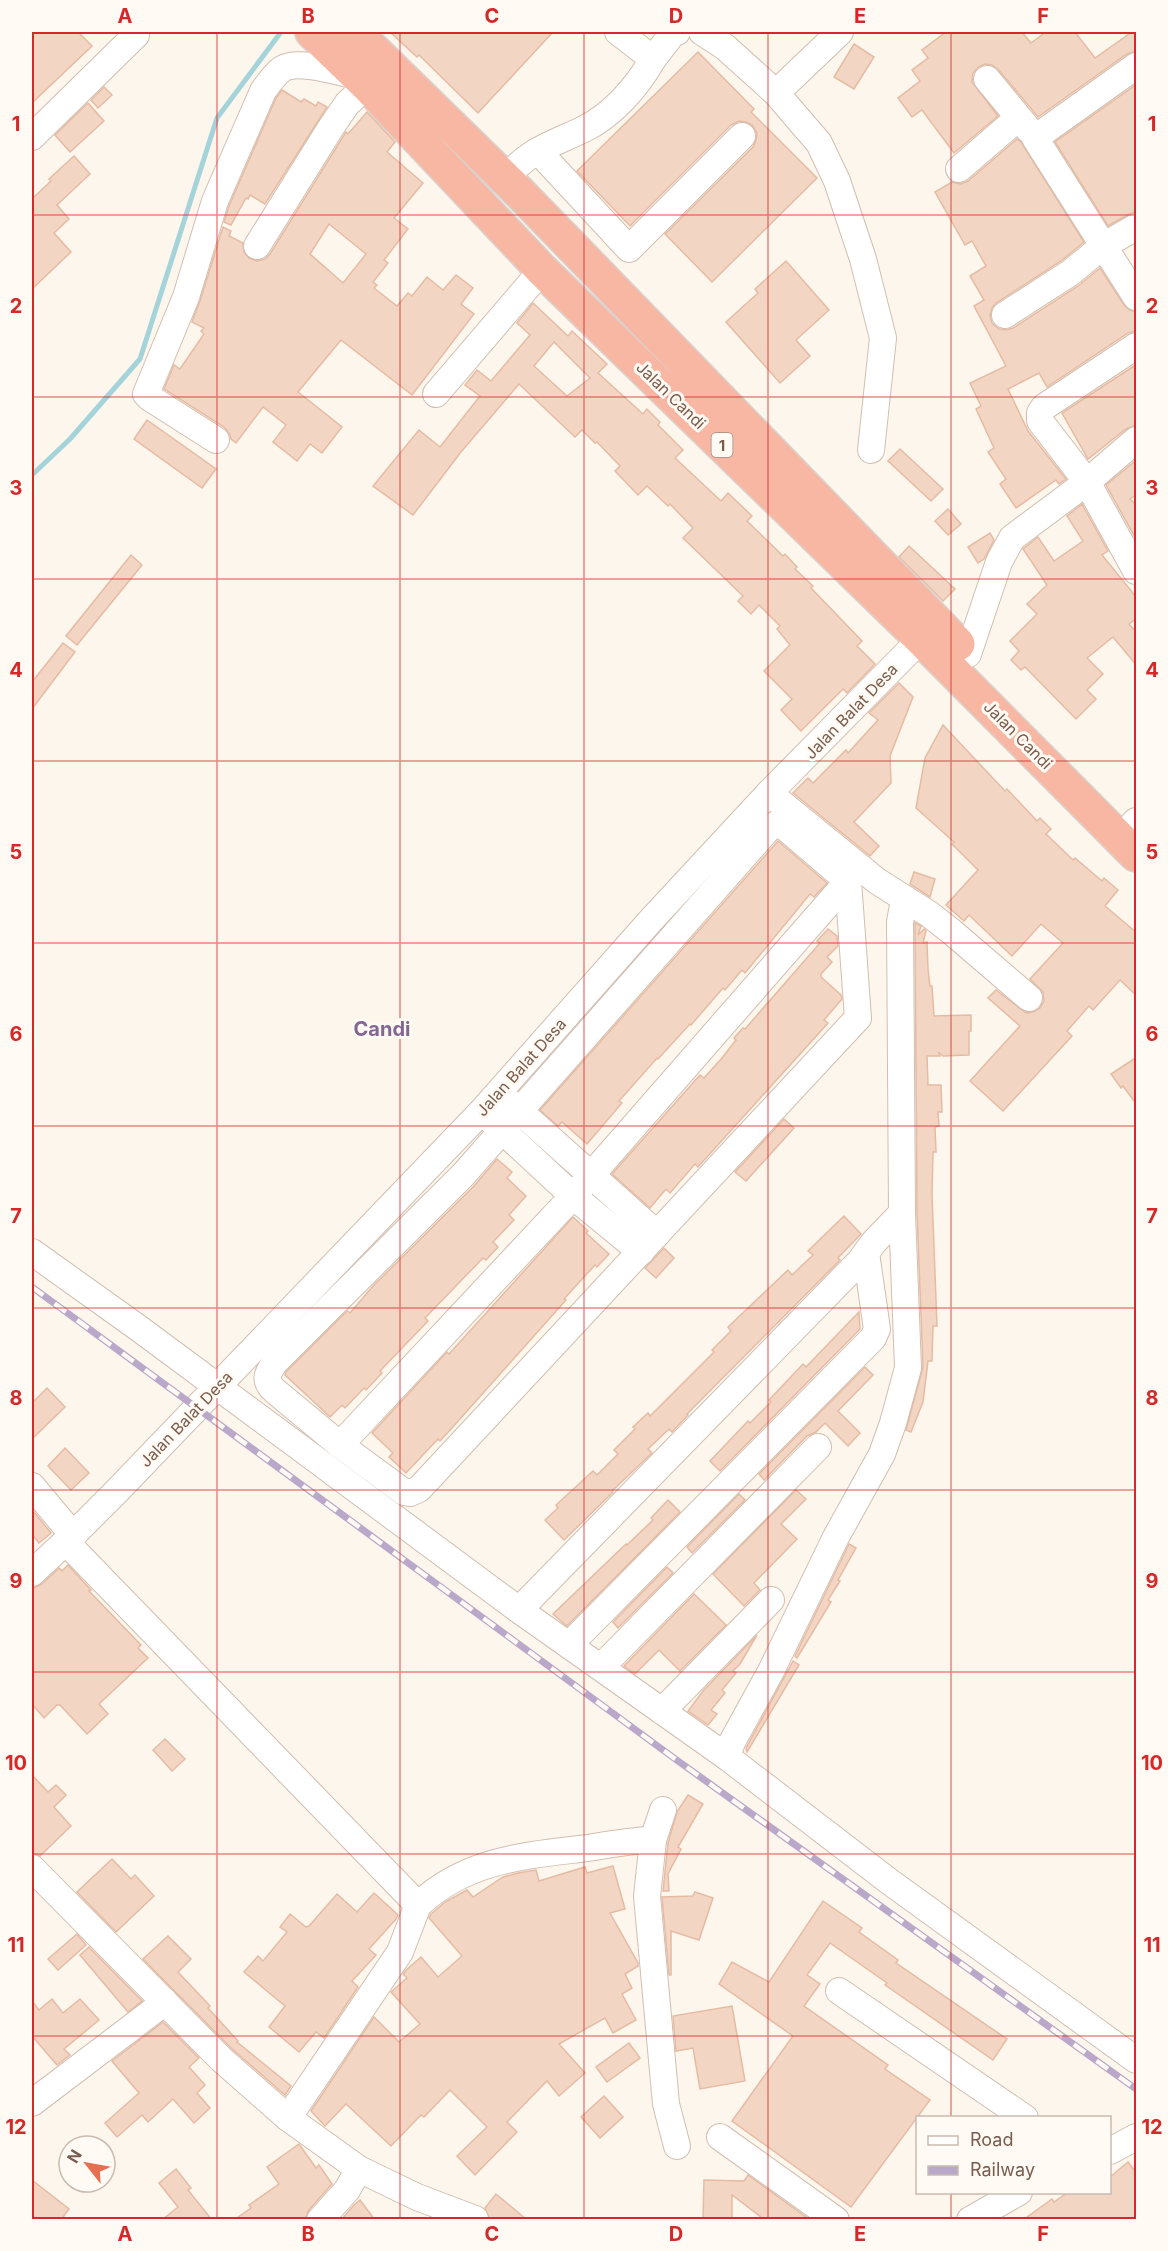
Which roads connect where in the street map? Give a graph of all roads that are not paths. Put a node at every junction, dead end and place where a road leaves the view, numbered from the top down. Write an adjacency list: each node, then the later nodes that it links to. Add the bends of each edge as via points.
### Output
1 (312, 32): 10 (highway, Jalan Candi / 1)
2 (355, 32): 19 (highway, Jalan Candi / 1)
3 (618, 32): 8 (street)
4 (677, 32): 8 (street)
5 (702, 32): 12 (street)
6 (840, 32): 12 (street)
7 (135, 35): 14 (street)
8 (652, 59): 17 (street, via 642,79 608,114)
9 (1137, 66): 16 (street)
10 (362, 80): 20 (highway, Jalan Candi / 1); 23 (street); 30 (street, via 296,64 283,68 263,91 215,201 186,297 146,394)
11 (987, 80): 13 (street)
12 (776, 93): 32 (street, via 819,143 837,181 863,259 883,338)
13 (1018, 117): 16 (street); 18 (street)
14 (32, 136)
15 (742, 136): 17 (street, via 629,249)
16 (1035, 138): 24 (street)
17 (538, 151): 19 (street, via 516,164)
18 (959, 169)
19 (504, 177): 20 (highway, via 480,171 473,179); 21 (highway, via 504,203); 36 (highway, Jalan Candi / 1)
20 (460, 183): 21 (highway, Jalan Candi / 1)
21 (495, 219): 25 (highway, Jalan Candi / 1)
22 (1137, 227): 24 (street)
23 (257, 246)
24 (1103, 246): 26 (street); 27 (street, via 1070,273)
25 (542, 270): 29 (street); 35 (highway, Jalan Candi / 1)
26 (1137, 297)
27 (1005, 315)
28 (1137, 346): 33 (street, via 1040,413 1040,422)
29 (436, 394)
30 (216, 440)
31 (1137, 440): 33 (street)
32 (871, 450)
33 (1087, 482): 34 (street); 36 (street, via 1012,538 1003,550)
34 (1137, 570)
35 (921, 639): 37 (street, Jalan Balat Desa); 39 (highway, Jalan Candi / 1)
36 (968, 654): 38 (highway, Jalan Candi / 1)
37 (770, 794): 41 (street); 43 (street, Jalan Balat Desa, via 652,919)
38 (1136, 823)
39 (1137, 855)
40 (848, 881): 45 (street, via 786,828 773,825); 47 (street); 50 (street, via 858,1018)
41 (902, 898): 42 (street, via 944,926); 49 (street)
42 (1029, 998)
43 (499, 1093): 44 (street, Jalan Balat Desa); 45 (street)
44 (482, 1111): 46 (street); 53 (street, Jalan Balat Desa)
45 (519, 1111): 46 (street); 47 (street)
46 (501, 1130): 48 (street); 54 (street, via 463,1175 270,1370 268,1385)
47 (591, 1174): 48 (street); 50 (street)
48 (573, 1196): 50 (street); 54 (street)
49 (897, 1218): 51 (street); 64 (street, via 908,1368 893,1423 882,1454)
50 (649, 1243): 54 (street, via 415,1491 404,1492)
51 (870, 1248): 60 (street); 61 (street, via 877,1329 873,1338)
52 (32, 1252): 53 (street)
53 (217, 1387): 57 (street, Jalan Balat Desa); 60 (street)
54 (340, 1445)
55 (818, 1447): 62 (street)
56 (32, 1486): 57 (street)
57 (69, 1538): 58 (street, Jalan Balat Desa); 68 (street)
58 (32, 1573)
59 (771, 1600): 63 (street)
60 (519, 1610): 61 (street)
61 (569, 1645): 62 (street)
62 (601, 1666): 63 (street)
63 (662, 1711): 64 (street)
64 (725, 1756): 71 (street, via 890,1882)
65 (663, 1810): 66 (street)
66 (645, 1841): 68 (street, via 505,1859 451,1882); 76 (street, via 648,1918 666,2104)
67 (32, 1868): 70 (street)
68 (418, 1905): 74 (street, via 400,1952)
69 (839, 1991): 73 (street)
70 (165, 2002): 72 (street); 74 (street, via 221,2059)
71 (1137, 2060)
72 (32, 2103)
73 (1022, 2116)
74 (288, 2118): 77 (street)
75 (720, 2137): 81 (street)
76 (677, 2146)
77 (354, 2178): 79 (street); 80 (street)
78 (1017, 2194): 82 (street)
79 (475, 2219)
80 (320, 2220)
81 (836, 2220)
82 (970, 2220)

